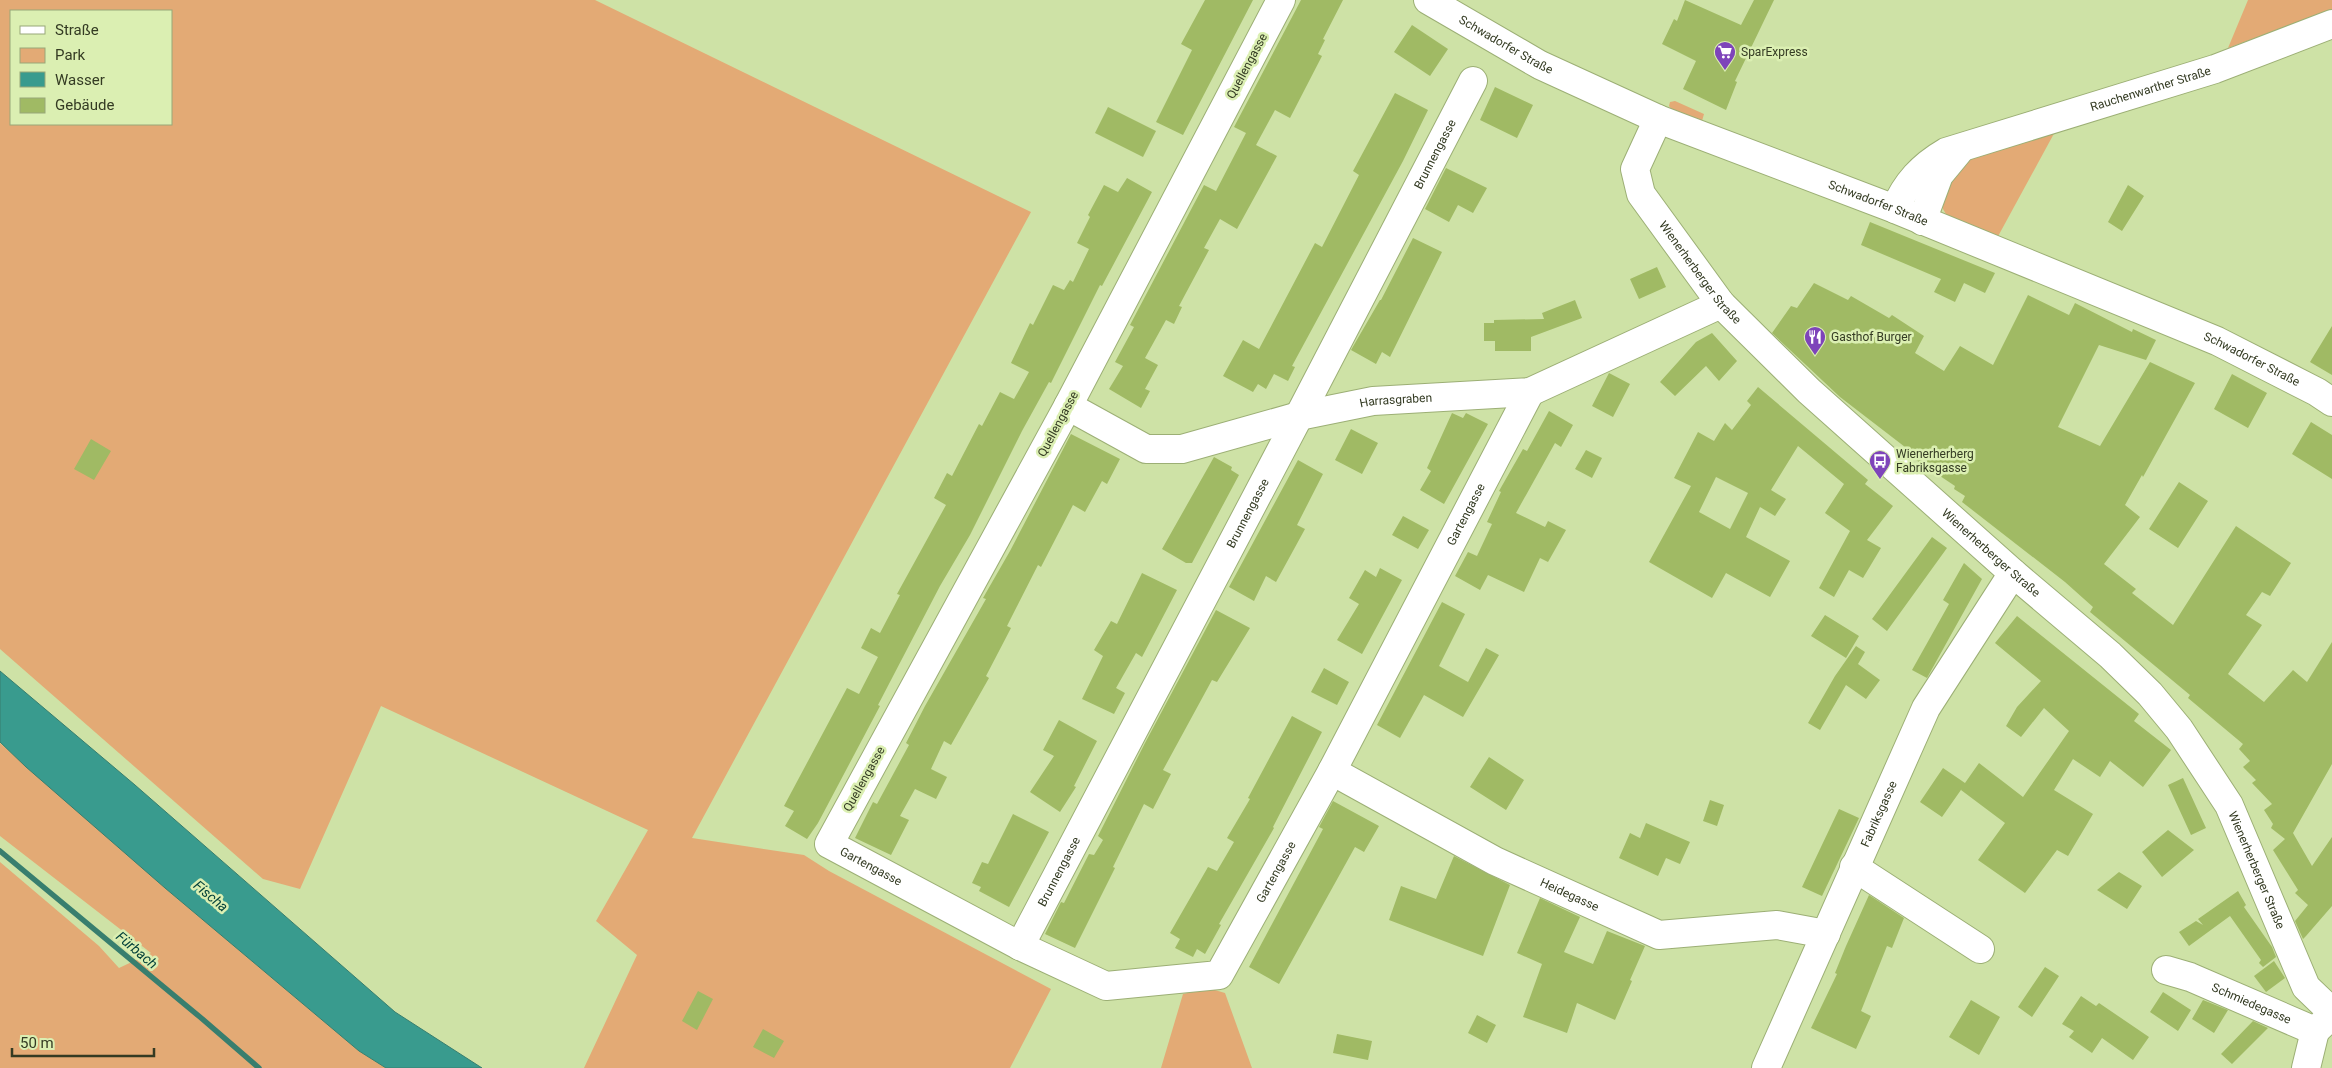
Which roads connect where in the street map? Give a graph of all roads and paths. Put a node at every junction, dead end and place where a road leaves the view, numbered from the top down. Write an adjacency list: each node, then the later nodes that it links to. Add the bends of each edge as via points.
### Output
1 (1281, 0): 12 (street, Quellengasse)
2 (1428, 0): 5 (street, Schwadorfer Straße, via 1540,65)
3 (2332, 24): 6 (street, Rauchenwarther Straße, via 2215,69)
4 (1473, 81): 13 (street, Brunnengasse)
5 (1658, 119): 7 (street, Schwadorfer Straße); 9 (street, Wienerherberger Straße, via 1635,169 1641,194)
6 (1968, 144): 7 (street, Rauchenwarther Straße, via 1927,164 1907,187); 8 (street, Rauchenwarther Straße, via 1951,158 1940,175)
7 (1895, 209): 8 (street, Schwadorfer Straße)
8 (1922, 220): 11 (street, Schwadorfer Straße, via 2217,341)
9 (1721, 304): 10 (street, Harrasgraben); 14 (street, Wienerherberger Straße, via 1809,391)
10 (1530, 392): 13 (street, Harrasgraben, via 1373,401); 15 (street, Gartengasse)
11 (2332, 402)
12 (1068, 406): 13 (street, Harrasgraben, via 1146,449 1182,449); 16 (street, Quellengasse)
13 (1299, 416): 19 (street, Brunnengasse)
14 (2012, 573): 17 (street, Fabriksgasse, via 1926,708); 22 (street, Wienerherberger Straße, via 2110,655 2150,694 2179,729 2229,805 2306,988)
15 (1332, 772): 18 (street, Heidegasse, via 1495,861 1659,935 1777,926); 19 (street, Gartengasse, via 1219,974 1106,986)
16 (829, 844): 19 (street, Gartengasse)
17 (1854, 867): 18 (street, Fabriksgasse); 20 (street)
18 (1826, 934): 23 (street, Fabriksgasse)
19 (1020, 946)
20 (1980, 949)
21 (2166, 970): 22 (street, Schmiedegasse)
22 (2326, 1019): 24 (street)
23 (1766, 1068)
24 (2306, 1068)

